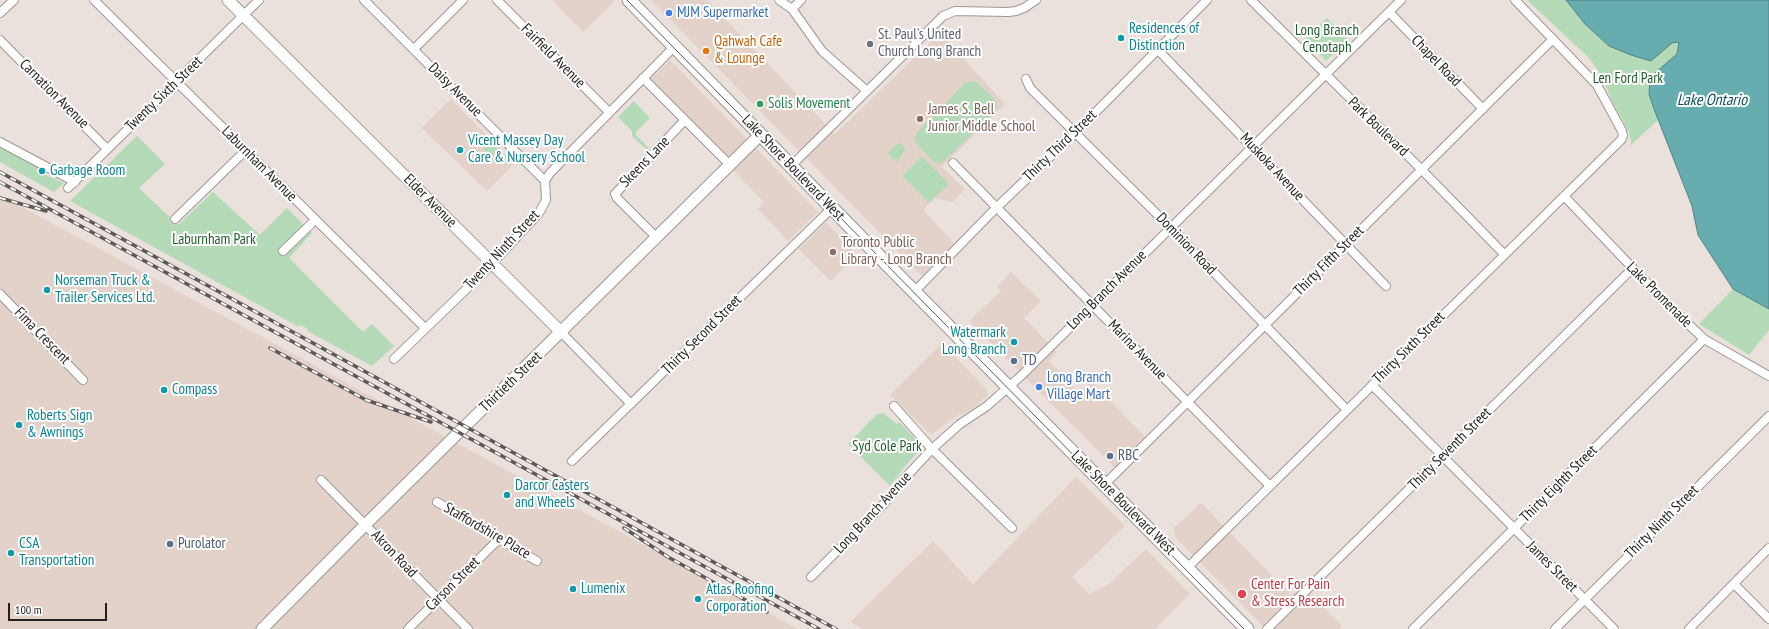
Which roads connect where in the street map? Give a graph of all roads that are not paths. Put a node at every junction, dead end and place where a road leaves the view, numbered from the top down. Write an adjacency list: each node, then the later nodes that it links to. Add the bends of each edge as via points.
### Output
1 (14, 0): 18 (street)
2 (94, 0): 28 (street, Laburnham Avenue)
3 (228, 0): 19 (street, Elder Avenue)
4 (259, 0): 19 (street, Twenty Sixth Street)
5 (364, 0): 23 (street, Daisy Avenue)
6 (463, 0): 23 (street)
7 (497, 0): 31 (street, Fairfield Avenue)
8 (779, 0): 16 (street)
9 (801, 0): 16 (street)
10 (1036, 0): 29 (street, via 1024,8 1008,12 963,10 949,13 938,20)
11 (1207, 0): 24 (street, Thirty Third Street)
12 (1250, 0): 25 (street, Park Boulevard)
13 (1401, 0): 17 (street, Long Branch Avenue)
14 (1515, 0): 20 (street)
15 (635, 2): 22 (main road, Lake Shore Boulevard West)
16 (792, 9): 29 (street, via 822,51)
17 (1389, 12): 25 (street, Long Branch Avenue); 30 (street, Chapel Road)
18 (0, 13)
19 (243, 16): 28 (street, Twenty Sixth Street); 56 (street, Elder Avenue, via 408,178)
20 (1553, 39): 30 (street, Thirty Fifth Street); 46 (street, Thirty Sixth Street, via 1597,85 1623,136)
21 (0, 40): 37 (street, Carnation Avenue)
22 (674, 47): 26 (street); 34 (main road, Lake Shore Boulevard West)
23 (414, 49): 43 (street, Daisy Avenue)
24 (1157, 49): 33 (street, Thirty Third Street); 36 (street, Muskoka Avenue)
25 (1325, 75): 36 (street, Long Branch Avenue); 42 (street, Park Boulevard)
26 (643, 78): 31 (street); 32 (street)
27 (1026, 79): 33 (street, Dominion Road, via 1030,88)
28 (176, 82): 37 (street, Twenty Sixth Street); 38 (street, Laburnham Avenue)
29 (867, 91): 41 (street)
30 (1483, 109): 42 (street, Thirty Fifth Street)
31 (609, 112): 43 (street)
32 (684, 121): 40 (street); 52 (street, Skeens Lane, via 615,194)
33 (1075, 133): 47 (street, Thirty Third Street); 51 (street, Dominion Road)
34 (760, 135): 40 (street, Thirtieth Street); 41 (main road, Lake Shore Boulevard West)
35 (0, 142): 44 (street)
36 (1252, 146): 51 (street, Long Branch Avenue); 53 (street, Muskoka Avenue)
37 (108, 149): 44 (street, Twenty Sixth Street)
38 (245, 151): 49 (street); 50 (street, Laburnham Avenue)
39 (953, 163): 47 (street, Marina Avenue)
40 (730, 165): 52 (street, Thirtieth Street)
41 (791, 166): 48 (main road, Lake Shore Boulevard West)
42 (1421, 169): 53 (street, Thirty Fifth Street); 55 (street, Park Boulevard)
43 (545, 181): 56 (street, Twenty Ninth Street, via 546,200 539,212)
44 (75, 182): 45 (street, Twenty Sixth Street)
45 (68, 188)
46 (1564, 196): 55 (street, Thirty Sixth Street); 57 (street, Lake Promenade)
47 (997, 207): 59 (street, Thirty Third Street); 61 (street, Marina Avenue)
48 (832, 208): 59 (main road, Lake Shore Boulevard West); 72 (street, Thirty Second Street)
49 (175, 219)
50 (315, 219): 54 (street); 63 (street, Laburnham Avenue)
51 (1171, 228): 61 (street, Long Branch Avenue); 62 (street, Dominion Road)
52 (656, 237): 64 (street, Thirtieth Street)
53 (1345, 245): 58 (street, Muskoka Avenue); 62 (street, Thirty Fifth Street)
54 (283, 251)
55 (1504, 254): 69 (street, Thirty Sixth Street)
56 (491, 264): 63 (street, Twenty Ninth Street); 64 (street, Elder Avenue)
57 (1633, 268): 65 (street, Lake Promenade); 77 (street, Thirty Seventh Street)
58 (1386, 286)
59 (914, 292): 70 (main road, Lake Shore Boulevard West, via 957,336 962,351 996,386)
60 (0, 294): 68 (street, Fima Crescent)
61 (1093, 304): 70 (street, Long Branch Avenue); 71 (street, Marina Avenue)
62 (1264, 325): 71 (street, Thirty Fifth Street); 74 (street, Dominion Road)
63 (425, 328): 66 (street, Twenty Ninth Street)
64 (561, 332): 72 (street, Elder Avenue); 83 (street, Thirtieth Street)
65 (1704, 339): 67 (street, Lake Promenade); 85 (street, Thirty Eighth Street)
66 (394, 359)
67 (1769, 376)
68 (83, 380)
69 (1372, 385): 74 (street, Thirty Sixth Street); 77 (street, James Street)
70 (1009, 388): 76 (street, Long Branch Avenue, via 988,406 960,424); 80 (main road, Lake Shore Boulevard West, via 1020,388 1056,424 1066,445)
71 (1187, 402): 80 (street, Thirty Fifth Street); 81 (street, Marina Avenue)
72 (631, 404): 78 (street, Thirty Second Street)
73 (894, 406): 76 (street)
74 (1347, 410): 81 (street, Thirty Sixth Street)
75 (1769, 416): 93 (street, Thirty Ninth Street)
76 (932, 449): 84 (street); 90 (street, Long Branch Avenue, via 882,506)
77 (1442, 456): 85 (street, James Street); 100 (street, Thirty Seventh Street)
78 (572, 461)
79 (321, 480): 83 (street, Akron Road)
80 (1104, 484): 89 (main road, Lake Shore Boulevard West)
81 (1270, 486): 89 (street, Thirty Sixth Street)
82 (437, 502): 86 (street, Staffordshire Place)
83 (365, 525): 92 (street, Akron Road); 95 (street, Thirtieth Street)
84 (1012, 528)
85 (1514, 528): 93 (street, James Street); 101 (street, Thirty Eighth Street)
86 (499, 539): 88 (street, Staffordshire Place); 92 (street, Carson Street)
87 (1769, 548): 91 (street)
88 (537, 560)
89 (1183, 564): 98 (main road, Lake Shore Boulevard West, via 1187,579); 99 (main road, Lake Shore Boulevard West)
90 (811, 577)
91 (1734, 584): 94 (street); 104 (street)
92 (437, 599): 96 (street, Carson Street); 97 (street, Akron Road)
93 (1585, 599): 102 (street, Thirty Ninth Street); 103 (street, James Street)
94 (1769, 619)
95 (262, 629)
96 (408, 629)
97 (468, 629)
98 (1235, 629)
99 (1247, 629)
100 (1268, 629)
101 (1413, 629)
102 (1555, 629)
103 (1614, 629)
104 (1689, 629)

